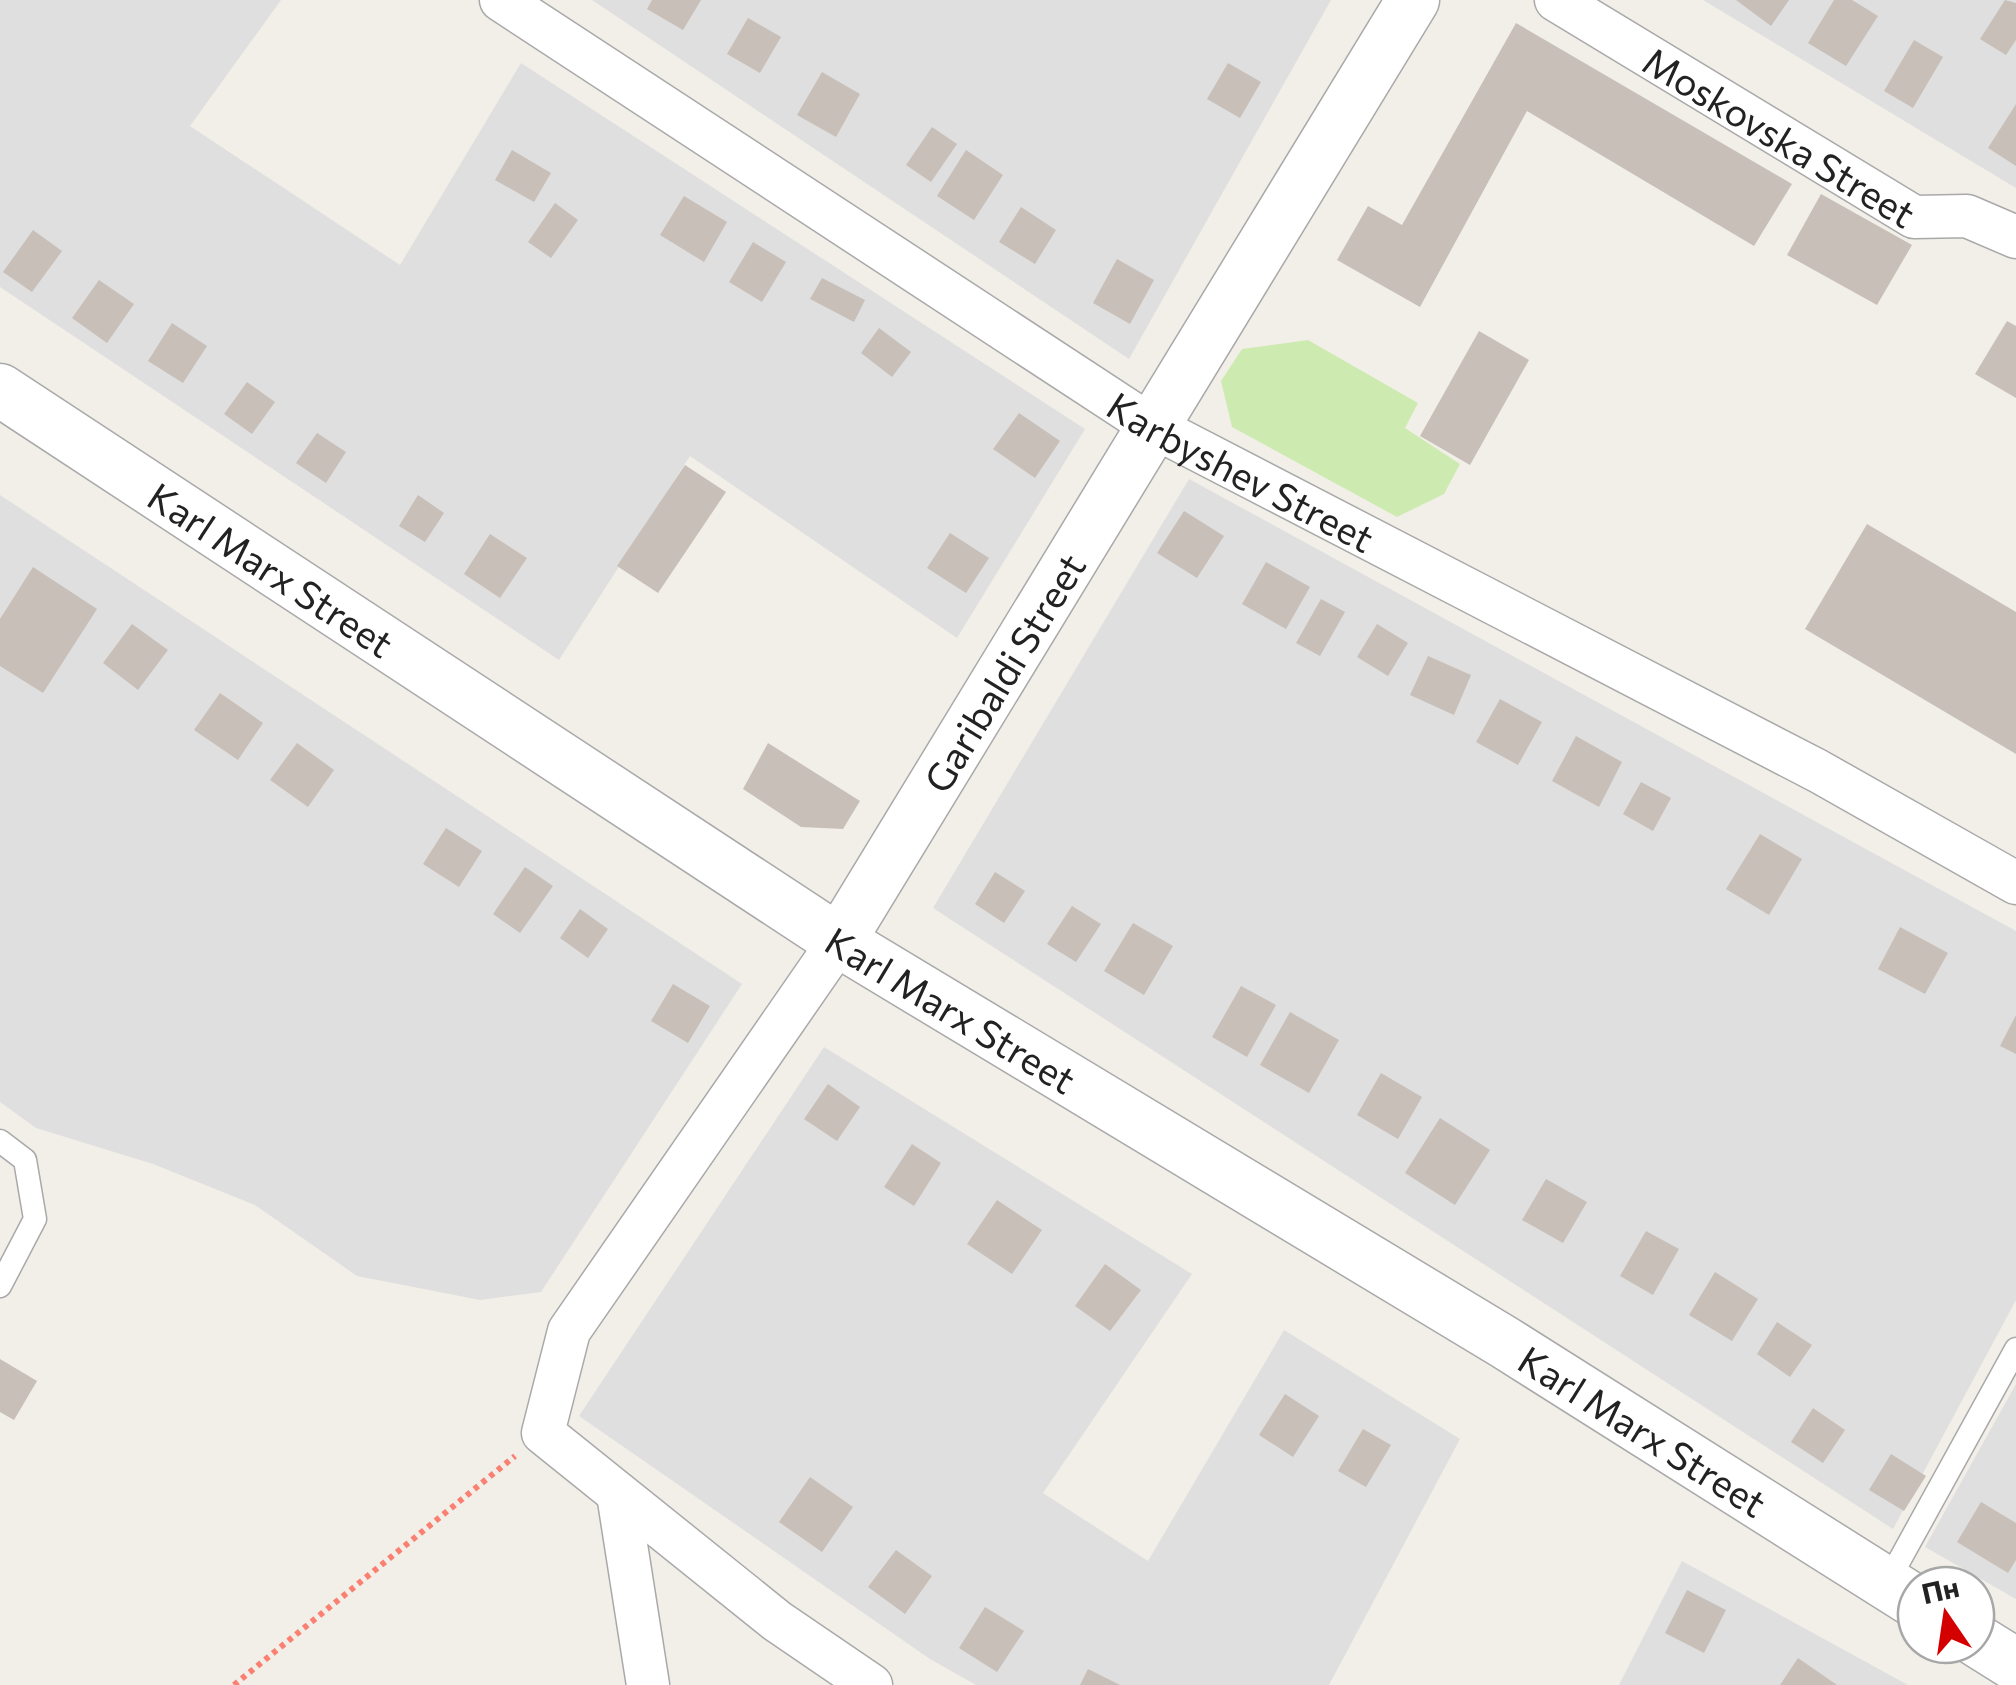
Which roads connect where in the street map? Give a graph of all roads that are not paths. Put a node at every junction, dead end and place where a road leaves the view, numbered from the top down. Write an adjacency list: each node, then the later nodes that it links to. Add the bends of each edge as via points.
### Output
1 (501, 0): 6 (street, Karbyshev Street)
2 (1414, 0): 6 (street, Garibaldi Street)
3 (1556, 0): 4 (street, Moskovska Street, via 1914,216 1967,216)
4 (2016, 238)
5 (0, 390): 8 (street, Karl Marx Street)
6 (1150, 425): 7 (street, Karbyshev Street, via 1818,770); 8 (street, Garibaldi Street)
7 (2016, 882)
8 (838, 941): 12 (street, Garibaldi Street, via 569,1331 543,1433); 14 (street, Karl Marx Street, via 1504,1342)
9 (0, 1141): 10 (lane, via 24,1160 35,1219)
10 (0, 1286)
11 (2016, 1349): 13 (lane)
12 (618, 1494): 15 (street); 16 (street, via 776,1621)
13 (1914, 1565)
14 (1896, 1590)
15 (648, 1685)
16 (871, 1685)

